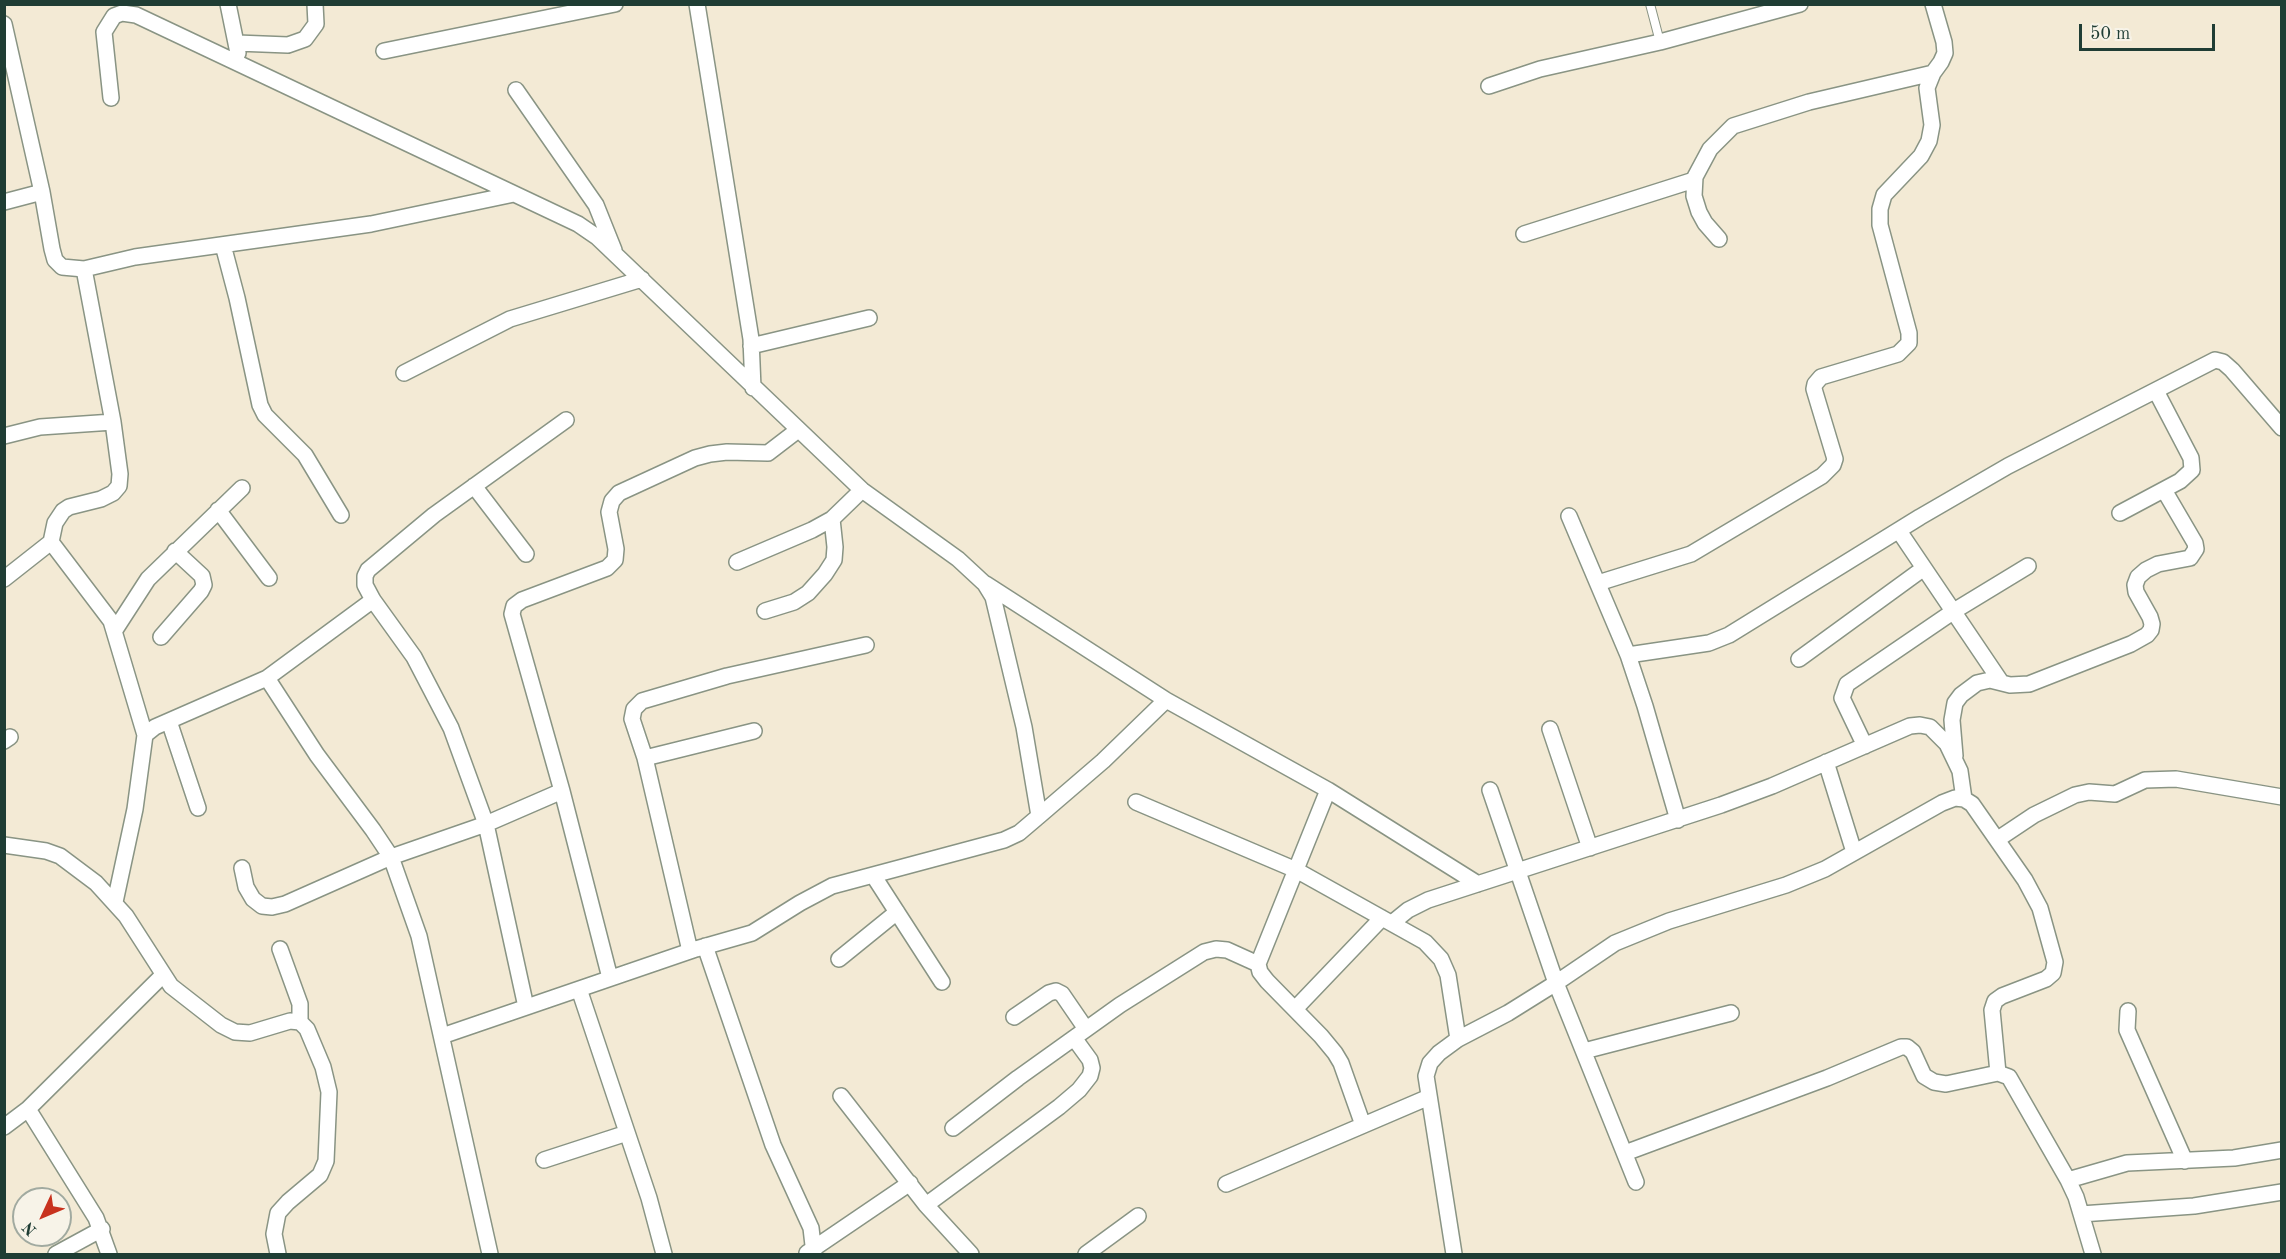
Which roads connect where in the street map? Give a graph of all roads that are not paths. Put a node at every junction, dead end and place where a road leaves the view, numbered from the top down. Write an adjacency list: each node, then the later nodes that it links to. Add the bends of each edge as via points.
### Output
1 (228, 4): 10 (street)
2 (315, 4): 10 (street, via 316,24 305,39 288,45)
3 (615, 4): 11 (street)
4 (697, 4): 28 (street)
5 (1650, 4): 9 (lane)
6 (1800, 4): 9 (street)
7 (1933, 4): 13 (street, via 1945,53)
8 (4, 24): 18 (street)
9 (1660, 42): 14 (street, via 1540,69)
10 (237, 43): 12 (street)
11 (384, 51)
12 (240, 64): 16 (street, via 136,15 114,15 104,32); 19 (street)
13 (1933, 73): 17 (street, via 1809,102 1733,126 1710,149); 55 (street, via 1927,88 1932,125 1929,141 1921,156 1884,195 1880,209 1880,225 1909,343 1898,354 1821,377 1815,384 1834,452 1833,465 1822,476 1691,555)
14 (1489, 86)
15 (516, 90): 24 (street, via 596,205)
16 (111, 98)
17 (1694, 180): 21 (street); 22 (street, via 1700,212)
18 (42, 192): 20 (street); 25 (street, via 55,260 62,267)
19 (514, 194): 23 (street, via 370,224); 24 (street, via 578,224)
20 (4, 202)
21 (1524, 234)
22 (1719, 239)
23 (223, 245): 25 (street, via 135,257); 43 (street, via 260,405 270,421 305,455)
24 (615, 253): 26 (street)
25 (84, 269): 33 (street)
26 (642, 279): 29 (street, via 510,319); 30 (street)
27 (869, 318): 28 (street)
28 (751, 346): 30 (street)
29 (404, 374)
30 (753, 388): 35 (street)
31 (2156, 391): 34 (street, via 2215,360 2223,362); 40 (street, via 2193,464 2187,476); 46 (street, via 2008,466)
32 (566, 420): 37 (street)
33 (113, 422): 36 (street, via 40,427); 47 (street, via 119,486 101,499 63,510 55,523)
34 (2282, 428)
35 (798, 430): 39 (street); 76 (street, via 768,453 727,452 695,458 619,493 609,512 615,560 607,568 514,606 512,614)
36 (4, 436)
37 (474, 486): 49 (street); 57 (street, via 368,570 365,585)
38 (242, 488): 41 (street)
39 (862, 490): 45 (street); 56 (street, via 958,559)
40 (2164, 490): 42 (street); 66 (street, via 2196,549 2190,558 2158,564 2138,577 2136,592 2152,624 2147,635 2029,684)
41 (218, 510): 48 (street); 53 (street)
42 (2120, 513)
43 (340, 515)
44 (1569, 516): 55 (street)
45 (832, 519): 50 (street); 58 (street, via 836,547 834,560 825,574 794,602)
46 (1899, 531): 52 (street); 63 (street, via 1730,635 1709,643)
47 (51, 543): 54 (street); 60 (street)
48 (175, 550): 60 (street, via 148,579); 61 (street, via 202,576 204,585)
49 (526, 554)
50 (737, 562)
51 (2028, 566): 59 (street)
52 (1924, 568): 59 (street); 64 (street)
53 (269, 578)
54 (4, 579)
55 (1598, 583): 63 (street)
56 (985, 584): 67 (street); 83 (street, via 993,597 1022,716)
57 (373, 600): 65 (street); 85 (street, via 414,657 451,728)
58 (765, 611)
59 (1954, 611): 66 (street); 72 (street, via 1847,684 1842,698)
60 (115, 630): 71 (street)
61 (161, 637)
62 (866, 645): 73 (street, via 727,676 642,701 634,709 632,719)
63 (1628, 655): 84 (street)
64 (1799, 658)
65 (267, 678): 68 (street); 90 (street)
66 (2001, 682): 74 (street, via 1983,680 1955,703)
67 (1166, 700): 77 (street); 83 (street)
68 (169, 721): 71 (street); 82 (street)
69 (1550, 729): 88 (street)
70 (754, 731): 73 (street)
71 (145, 735): 96 (street, via 135,809)
72 (1865, 746): 74 (street, via 1920,725 1940,735); 75 (street)
73 (645, 758): 100 (street)
74 (1955, 759): 80 (street)
75 (1826, 762): 84 (street); 89 (street)
76 (562, 790): 85 (street); 104 (street)
77 (1328, 790): 92 (street); 95 (street)
78 (1490, 790): 93 (street)
79 (2282, 797): 86 (street, via 2176,778 2145,780 2115,794 2075,795)
80 (1964, 799): 86 (street); 89 (street, via 1942,803)
81 (1136, 802): 92 (street)
82 (198, 808)
83 (1040, 816): 94 (street, via 1004,840)
84 (1678, 820): 88 (street)
85 (486, 824): 90 (street); 108 (street)
86 (1998, 839): 118 (street, via 2040,908 2055,962 2053,973 2046,979 1995,1001 1992,1010)
87 (4, 845): 96 (street, via 60,856)
88 (1590, 848): 93 (street)
89 (1854, 852): 106 (street, via 1786,885 1623,939)
90 (391, 857): 91 (street, via 272,907 253,899); 115 (street, via 419,936)
91 (242, 868)
92 (1296, 870): 98 (street); 102 (street)
93 (1517, 871): 95 (street); 106 (street)
94 (873, 875): 97 (street); 100 (street, via 832,886 752,933)
95 (1478, 884): 98 (street, via 1418,904)
96 (115, 902): 103 (street)
97 (897, 912): 101 (street); 105 (street)
98 (1387, 920): 109 (street); 116 (street, via 1425,942 1441,959 1448,975)
99 (280, 949): 113 (street, via 298,998)
100 (698, 949): 104 (street); 139 (street, via 773,1145 811,1227)
101 (839, 959)
102 (1258, 964): 109 (street, via 1267,981); 114 (street, via 1227,950 1204,952)
103 (163, 975): 113 (street, via 180,994 236,1032 250,1033 290,1021); 121 (street)
104 (610, 978): 107 (street)
105 (942, 982)
106 (1556, 983): 116 (street); 117 (street)
107 (579, 989): 108 (street); 125 (street)
108 (526, 1007): 115 (street)
109 (1295, 1008): 122 (street, via 1341,1063)
110 (2128, 1011): 129 (street, via 2127,1030)
111 (1731, 1013): 117 (street)
112 (1014, 1017): 114 (street, via 1056,991 1062,994)
113 (300, 1022): 142 (street, via 307,1029 327,1080 328,1146 320,1175 278,1213 273,1234)
114 (1080, 1033): 124 (street); 135 (street, via 1092,1068 1080,1090)
115 (442, 1036): 143 (street)
116 (1458, 1039): 120 (street, via 1430,1063 1426,1076)
117 (1584, 1051): 127 (street)
118 (1998, 1073): 127 (street, via 1934,1083 1924,1076 1913,1052 1901,1047); 130 (street, via 2016,1087)
119 (841, 1096): 132 (street)
120 (1429, 1097): 122 (street); 147 (street)
121 (28, 1109): 123 (street); 138 (street)
122 (1362, 1125): 133 (street)
123 (4, 1127)
124 (953, 1128)
125 (627, 1133): 128 (street); 144 (street)
126 (2282, 1150): 129 (street)
127 (1624, 1153): 131 (street)
128 (544, 1160)
129 (2185, 1161): 130 (street, via 2127,1163)
130 (2068, 1180): 136 (street)
131 (1636, 1182)
132 (910, 1183): 135 (street); 139 (street)
133 (1226, 1184)
134 (2282, 1192): 136 (street, via 2194,1206)
135 (926, 1205): 145 (street)
136 (2081, 1214): 148 (street)
137 (1138, 1216): 146 (street)
138 (102, 1229): 140 (street); 141 (street)
139 (811, 1252)
140 (56, 1254)
141 (109, 1254)
142 (278, 1254)
143 (490, 1254)
144 (664, 1254)
145 (971, 1254)
146 (1086, 1254)
147 (1454, 1254)
148 (2093, 1254)

